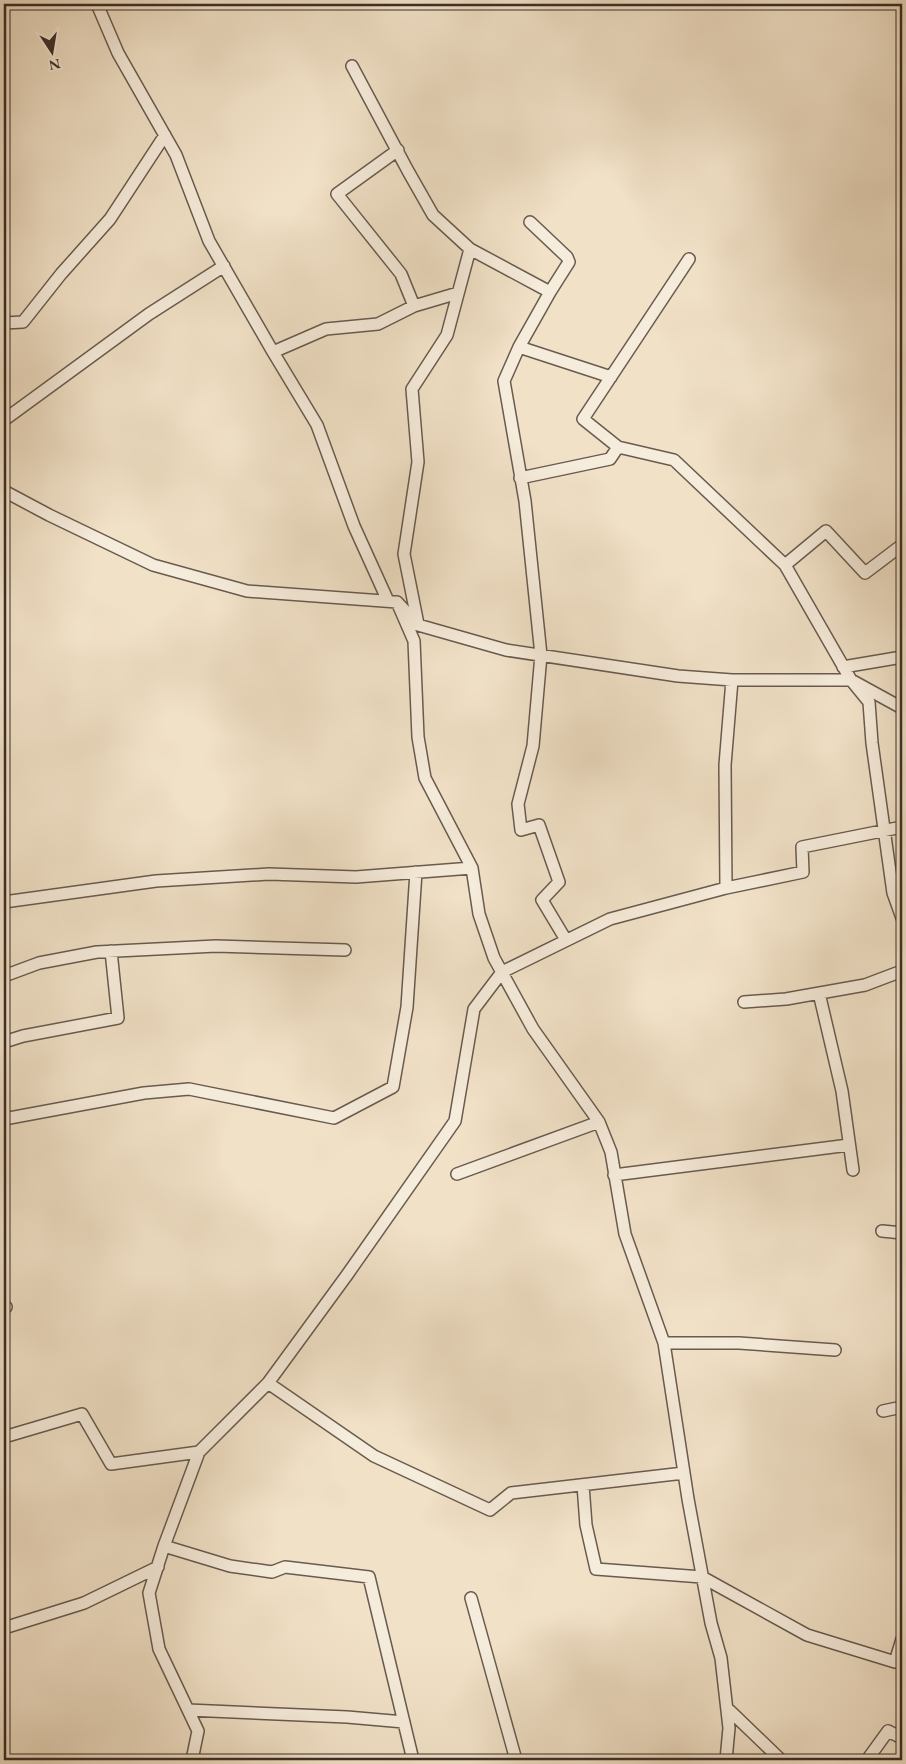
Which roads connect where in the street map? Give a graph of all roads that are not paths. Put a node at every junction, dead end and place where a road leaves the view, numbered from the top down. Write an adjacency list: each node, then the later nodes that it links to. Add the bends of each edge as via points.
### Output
1 (97, 4): 3 (street, via 118,54)
2 (352, 66): 4 (street)
3 (165, 135): 8 (street); 12 (street, via 110,219 60,274 23,322)
4 (398, 150): 6 (street, via 433,215); 11 (street, via 337,194 402,274)
5 (530, 222): 9 (street, via 569,262)
6 (470, 249): 9 (street); 10 (street)
7 (689, 259): 15 (street)
8 (224, 266): 14 (street); 16 (street, via 149,314)
9 (550, 292): 13 (street)
10 (458, 293): 11 (street); 23 (street, via 447,335 412,389 418,462 404,554)
11 (414, 306): 14 (street, via 378,324 326,329)
12 (4, 323)
13 (519, 347): 15 (street); 18 (street, via 504,380)
14 (272, 352): 22 (street, via 317,425 354,526)
15 (611, 377): 17 (street, via 583,418)
16 (4, 420)
17 (618, 447): 18 (street, via 610,459); 21 (street, via 674,460)
18 (520, 478): 24 (street)
19 (4, 491): 22 (street, via 153,565 247,591)
20 (902, 545): 21 (street, via 866,573 826,531)
21 (784, 565): 26 (street)
22 (392, 602): 23 (street); 32 (street, via 414,641 418,737 425,778)
23 (418, 625): 24 (street, via 506,650)
24 (541, 655): 27 (street, via 678,676); 37 (street, via 533,746 518,804 521,830 539,825 559,882 542,900)
25 (902, 657): 26 (street)
26 (844, 667): 28 (street)
27 (732, 680): 28 (street); 34 (street, via 725,764)
28 (851, 680): 29 (street); 31 (street, via 869,702)
29 (902, 708)
30 (902, 827): 31 (street)
31 (884, 830): 34 (street, via 802,847 803,872); 36 (street, via 893,893)
32 (472, 868): 33 (street); 41 (street, via 479,914)
33 (416, 872): 35 (street, via 356,877 269,874 156,881); 46 (street, via 407,1007 393,1087 334,1118 189,1089)
34 (726, 888): 37 (street, via 610,919)
35 (4, 902)
36 (902, 918)
37 (566, 940): 41 (street)
38 (345, 950): 39 (street, via 216,946)
39 (110, 951): 42 (street, via 38,963); 45 (street, via 118,1018)
40 (902, 971): 43 (street, via 865,985)
41 (502, 972): 47 (street, via 533,1028); 56 (street, via 474,1008 455,1120)
42 (4, 976)
43 (819, 993): 44 (street); 48 (street, via 842,1091)
44 (744, 1002)
45 (4, 1042)
46 (4, 1119)
47 (599, 1122): 50 (street); 51 (street, via 611,1152)
48 (849, 1145): 49 (street); 51 (street)
49 (853, 1170)
50 (457, 1174)
51 (614, 1175): 54 (street, via 625,1234)
52 (882, 1231): 53 (street)
53 (902, 1233)
54 (664, 1342): 55 (street); 61 (street)
55 (834, 1350)
56 (268, 1384): 60 (street); 62 (street, via 374,1456 490,1510 511,1493)
57 (902, 1407): 58 (street)
58 (883, 1411)
59 (4, 1438): 60 (street, via 82,1414 111,1464)
60 (199, 1452): 63 (street)
61 (684, 1472): 62 (street); 65 (street)
62 (583, 1485): 65 (street, via 586,1525 596,1569)
63 (164, 1546): 64 (street); 71 (street, via 230,1566 272,1572 285,1567 369,1577)
64 (158, 1567): 67 (street, via 84,1603); 70 (street, via 149,1592 159,1649)
65 (702, 1577): 68 (street, via 808,1636 895,1662); 69 (street, via 721,1658)
66 (471, 1598): 75 (street)
67 (4, 1628)
68 (902, 1639)
69 (727, 1708): 76 (street); 77 (street)
70 (188, 1710): 71 (street); 73 (street, via 198,1731)
71 (404, 1722): 74 (street)
72 (902, 1738): 78 (street, via 888,1731)
73 (192, 1760)
74 (413, 1760)
75 (516, 1760)
76 (726, 1760)
77 (781, 1760)
78 (867, 1760)

